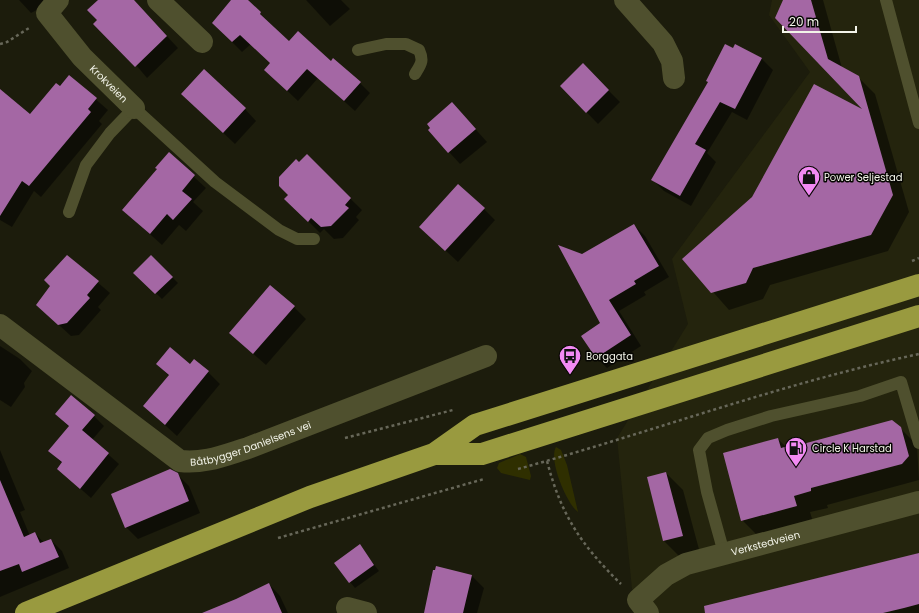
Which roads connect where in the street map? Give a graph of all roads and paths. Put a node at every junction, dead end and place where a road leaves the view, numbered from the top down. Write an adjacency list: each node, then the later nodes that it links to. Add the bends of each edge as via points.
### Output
1 (158, 0): 5 (street)
2 (625, 0): 9 (street, via 663,44 672,61)
3 (886, 0): 11 (lane)
4 (53, 7): 6 (path, via 22,33); 10 (street, Krokveien, via 82,57)
5 (202, 42)
6 (0, 44)
7 (358, 50): 8 (lane, via 386,44 406,44 420,50 423,58)
8 (415, 74)
9 (674, 78)
10 (134, 108): 12 (lane, Krokveien, via 110,133 86,165); 13 (lane, via 215,182 279,230 297,239)
11 (919, 123)
12 (68, 212)
13 (314, 239)
14 (919, 285): 21 (highway, via 475,425)
15 (919, 316): 21 (highway, via 482,454)
16 (0, 326): 17 (street, Båtbygger Danielsens vei, via 180,461 189,462 208,461 248,448)
17 (486, 356)
18 (458, 409): 19 (path)
19 (342, 438)
20 (919, 443): 24 (lane, via 900,382 860,396 771,416 708,438 699,450 707,492)
21 (434, 454): 26 (highway, via 289,506)
22 (547, 461): 25 (path, via 557,496 578,536 600,564)
23 (919, 502): 24 (street, Verkstedveien)
24 (724, 553): 25 (street, Verkstedveien, via 686,564 666,575)
25 (643, 607)
26 (26, 613)

